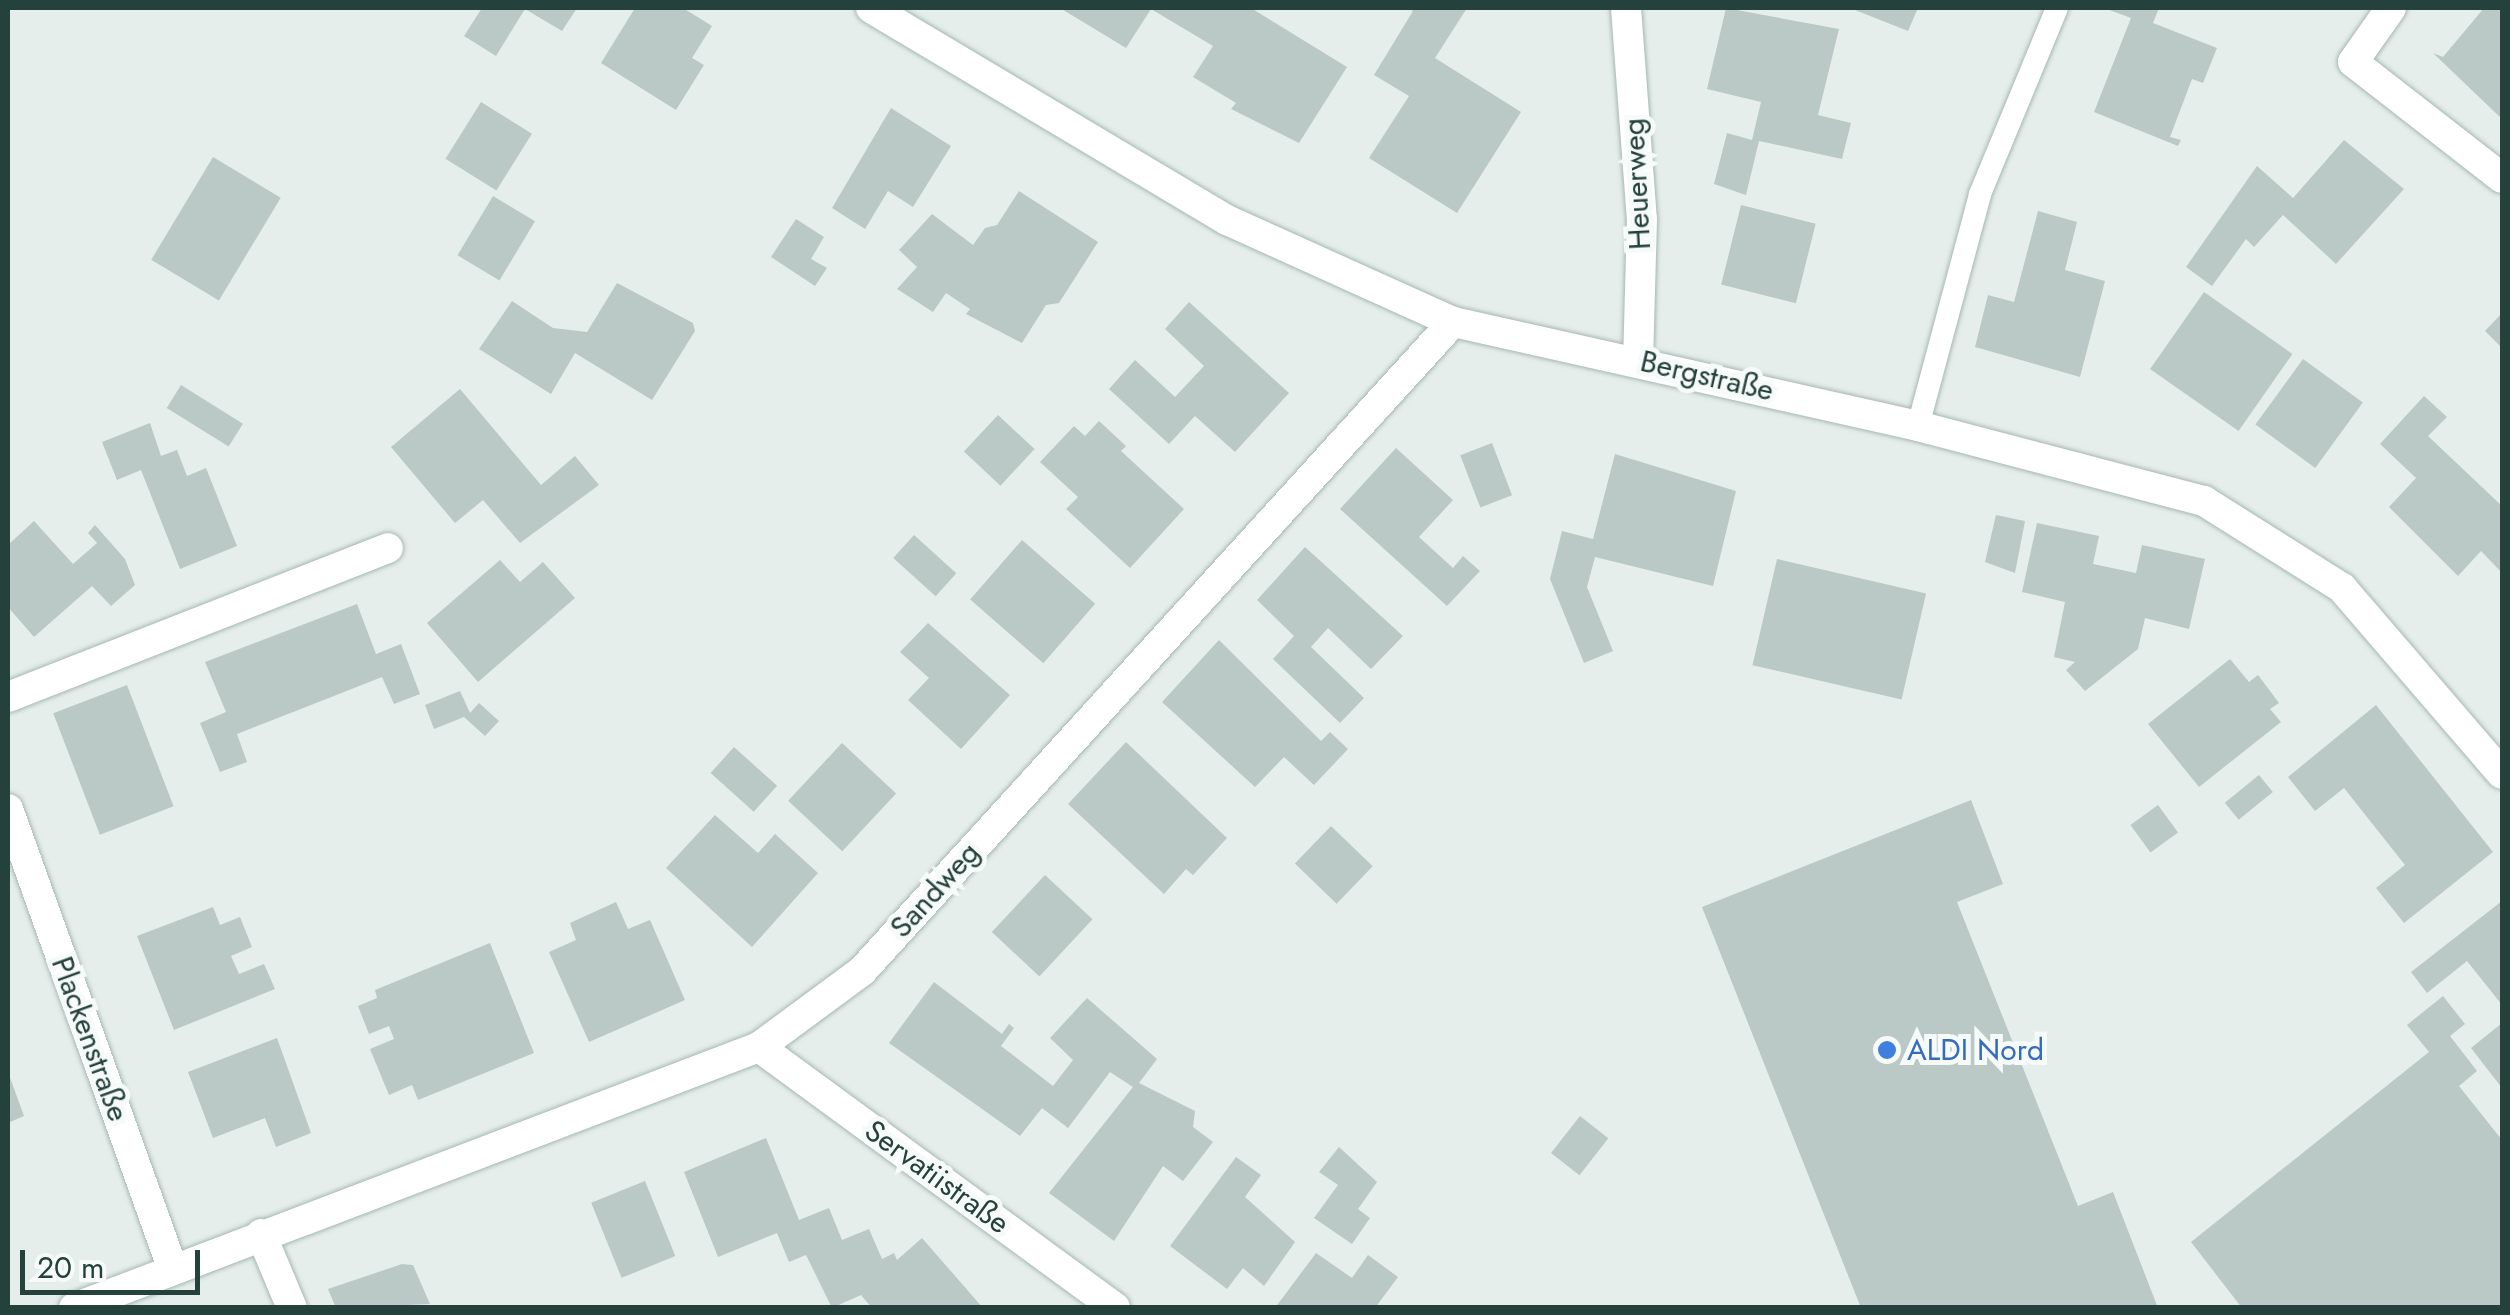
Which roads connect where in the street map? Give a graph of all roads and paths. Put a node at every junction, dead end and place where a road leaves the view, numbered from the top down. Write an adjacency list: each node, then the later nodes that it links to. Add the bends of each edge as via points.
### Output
1 (872, 8): 6 (street, Bergstraße, via 1227,220)
2 (1626, 8): 7 (street, Heuerweg, via 1642,219)
3 (2058, 8): 8 (lane, via 1980,194)
4 (2391, 8): 5 (street, via 2353,62)
5 (2502, 178)
6 (1453, 322): 7 (street, Bergstraße); 13 (street, Sandweg, via 862,971)
7 (1638, 360): 8 (street, Bergstraße)
8 (1918, 426): 11 (street, Bergstraße, via 2204,501 2342,588)
9 (388, 548): 10 (street)
10 (8, 698)
11 (2502, 772)
12 (8, 808): 15 (street, Plackenstraße)
13 (759, 1047): 14 (street, Sandweg); 18 (street, Servatiistraße)
14 (261, 1234): 15 (street, Sandweg); 17 (street)
15 (173, 1269): 16 (street, Sandweg)
16 (74, 1308)
17 (292, 1308)
18 (1115, 1308)

